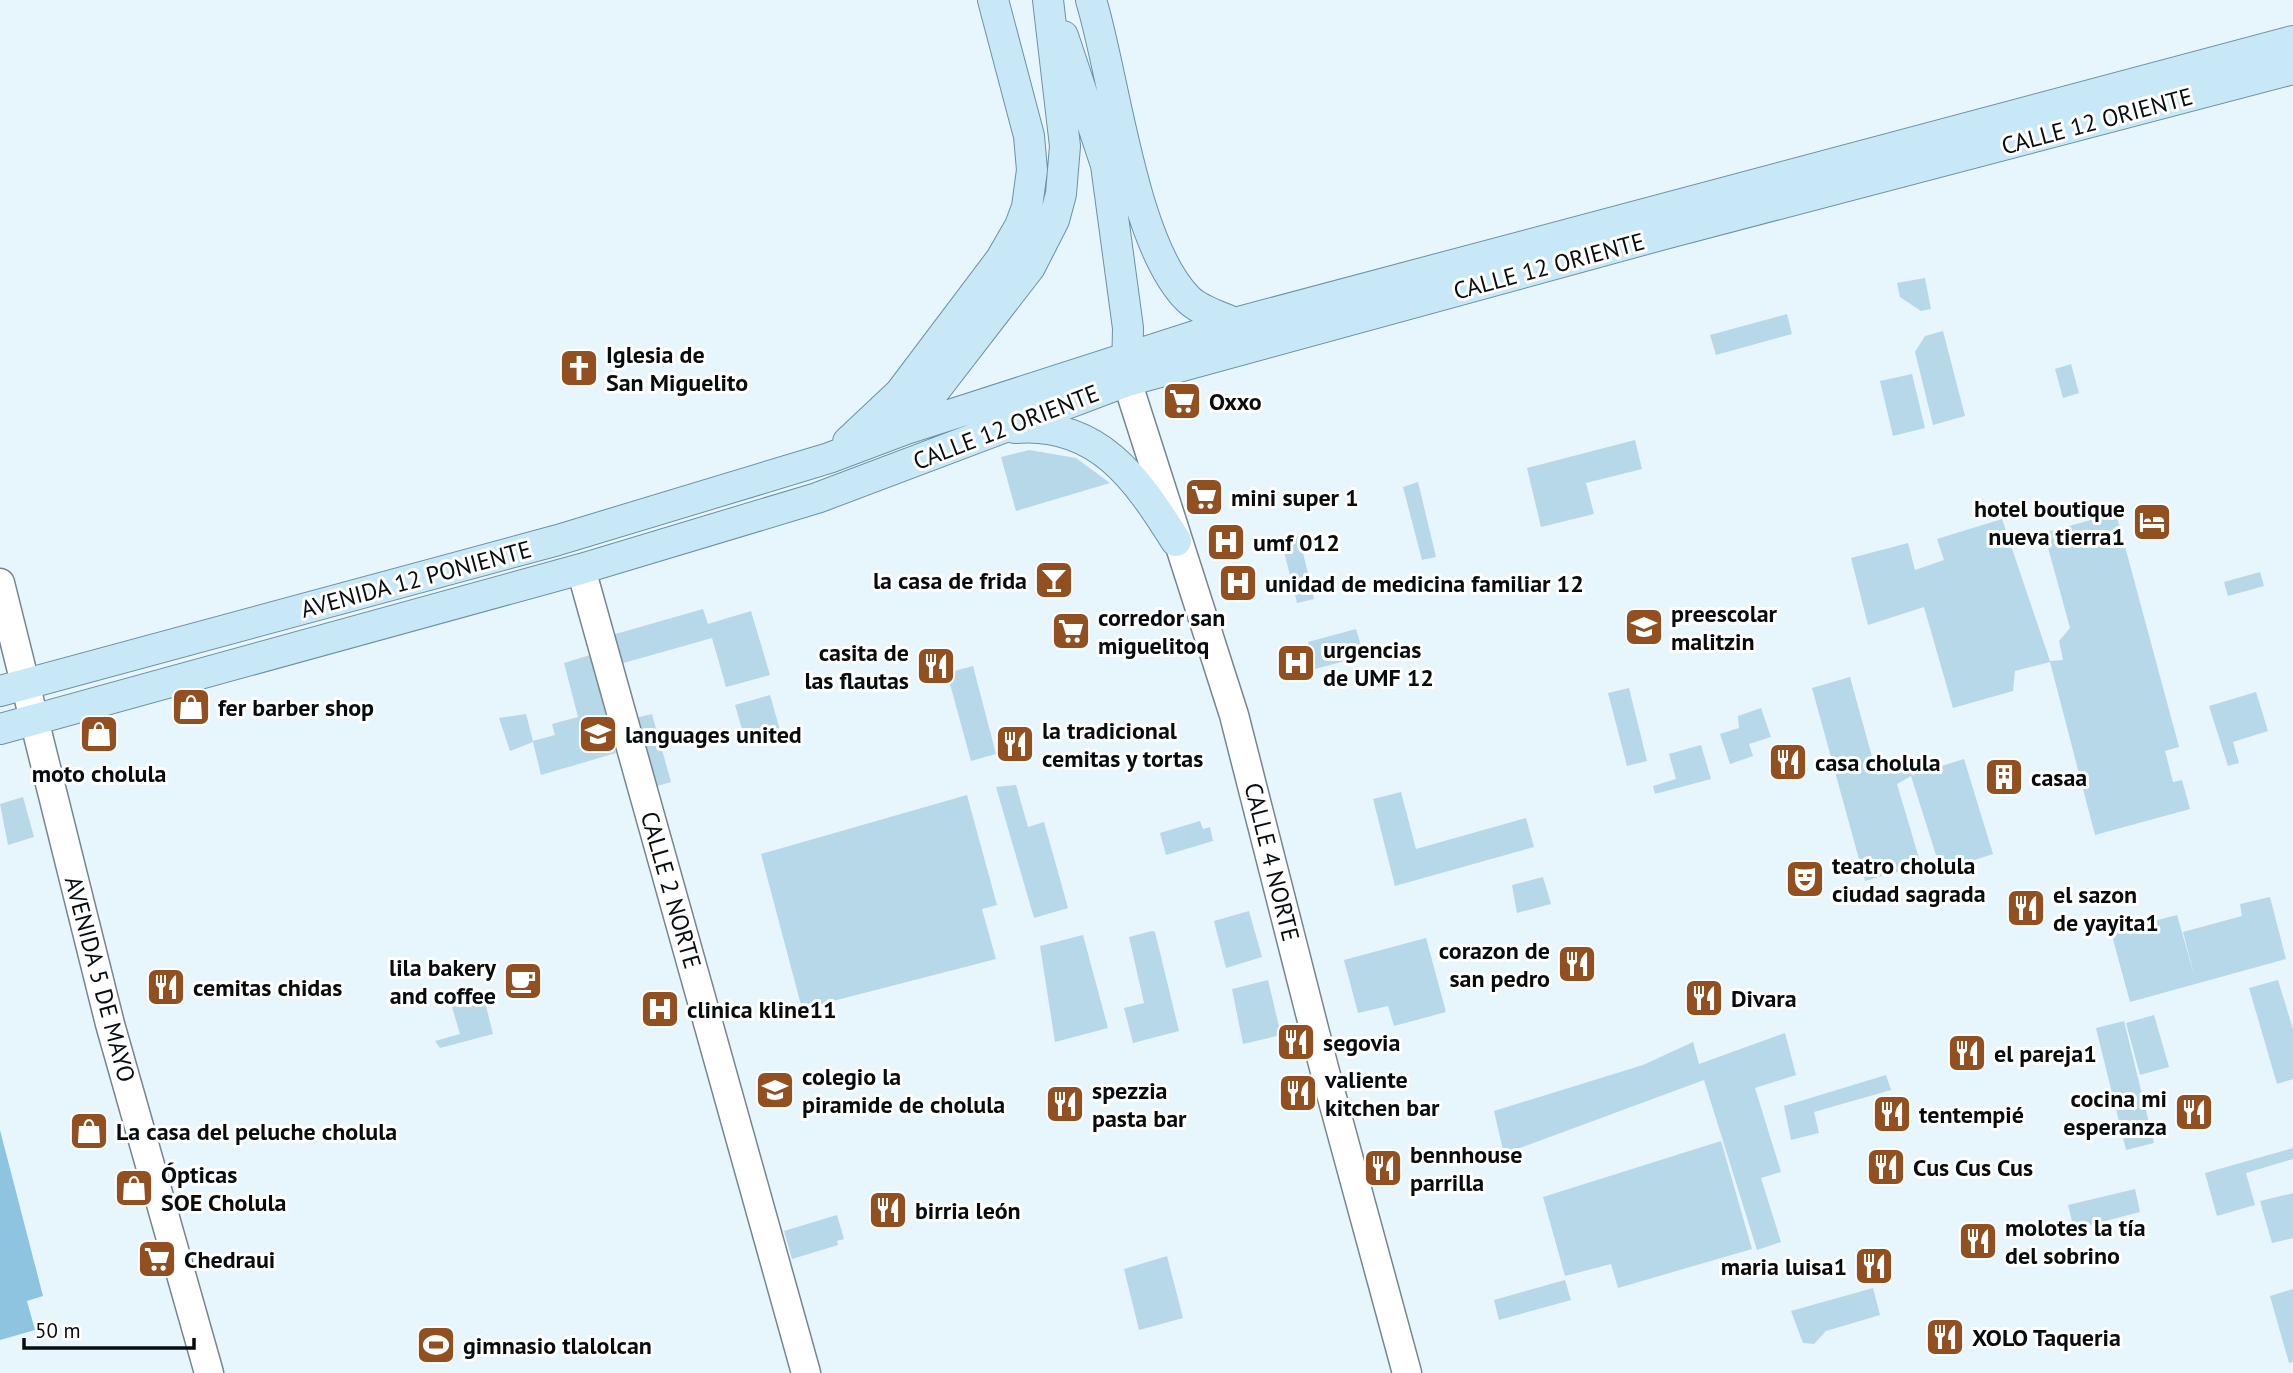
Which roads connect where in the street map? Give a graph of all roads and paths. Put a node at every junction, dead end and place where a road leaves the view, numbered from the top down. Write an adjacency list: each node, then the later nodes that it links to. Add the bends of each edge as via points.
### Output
1 (993, 0): 10 (main road, via 1032,153 1024,216 1001,259 900,393)
2 (1091, 0): 6 (main road, via 1141,208 1160,253 1172,279 1190,301)
3 (1047, 2): 7 (main road, via 1078,75 1106,164); 8 (main road, via 1065,146 1054,220 1030,267)
4 (2293, 41): 6 (main road, CALLE 12 ORIENTE)
5 (2293, 69): 7 (main road, CALLE 12 ORIENTE)
6 (1236, 323): 7 (main road, CALLE 12 ORIENTE)
7 (1128, 368): 8 (main road, CALLE 12 ORIENTE); 9 (main road, CALLE 12 ORIENTE); 12 (main road, CALLE 4 NORTE)
8 (905, 429): 10 (main road, CALLE 12 ORIENTE); 11 (main road, via 864,467)
9 (1001, 429): 11 (main road, CALLE 12 ORIENTE); 12 (main road, via 1047,429 1091,442 1110,453 1132,476)
10 (829, 458): 15 (main road, AVENIDA 12 PONIENTE, via 438,574)
11 (817, 498): 13 (main road, AVENIDA 12 PONIENTE)
12 (1176, 541): 20 (main road, CALLE 4 NORTE, via 1234,715)
13 (581, 569): 16 (main road, AVENIDA 12 PONIENTE); 19 (main road, CALLE 2 NORTE)
14 (0, 583): 15 (main road, AVENIDA 5 DE MAYO)
15 (12, 688): 16 (main road, AVENIDA 5 DE MAYO)
16 (33, 719): 17 (main road, AVENIDA 12 PONIENTE); 18 (main road, AVENIDA 5 DE MAYO, via 110,1024)
17 (0, 729)
18 (209, 1373)
19 (806, 1373)
20 (1407, 1373)

